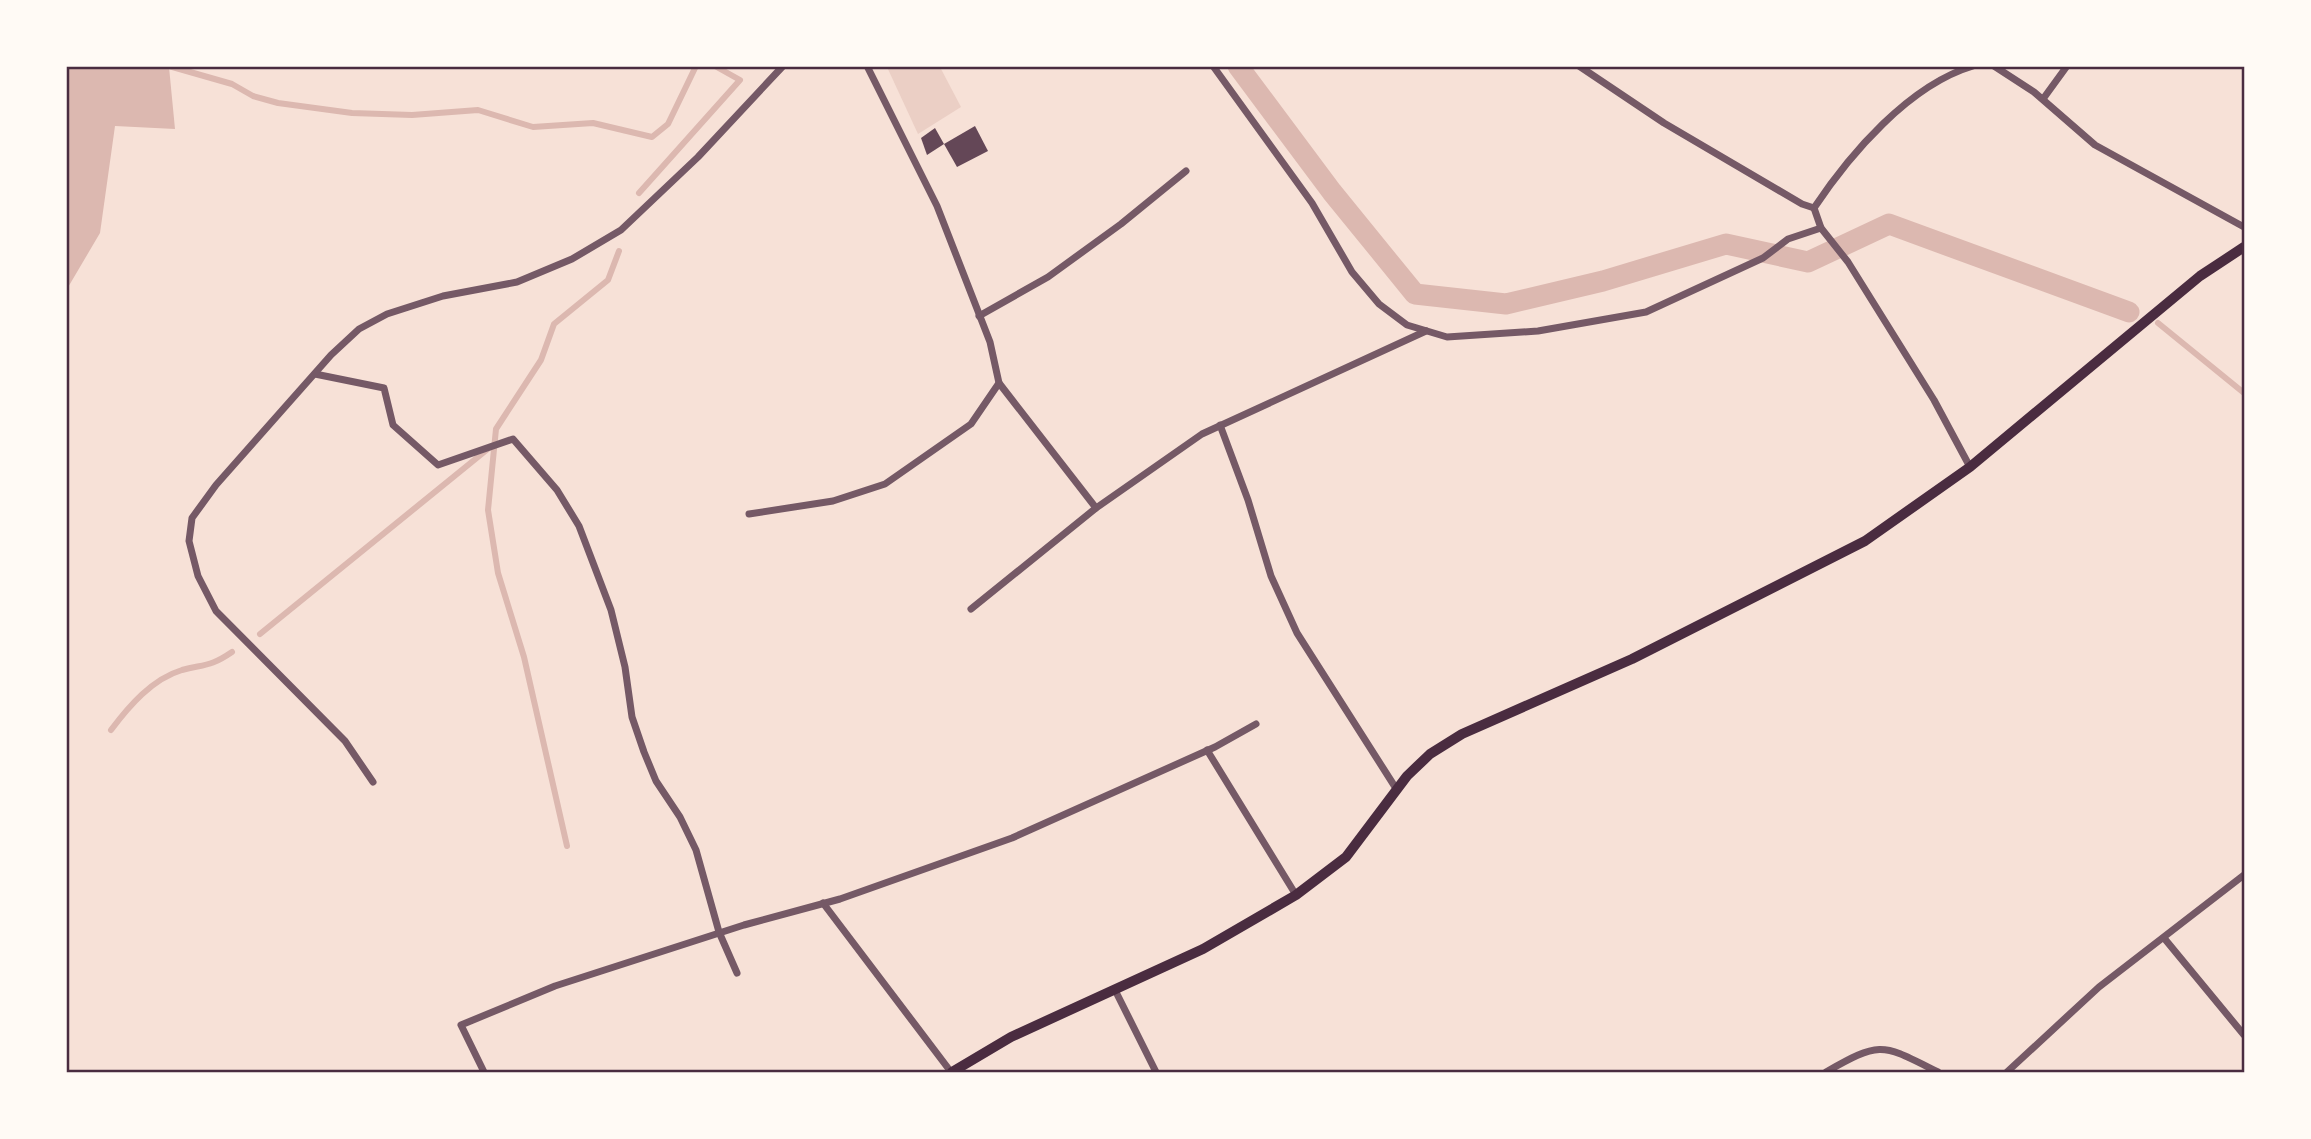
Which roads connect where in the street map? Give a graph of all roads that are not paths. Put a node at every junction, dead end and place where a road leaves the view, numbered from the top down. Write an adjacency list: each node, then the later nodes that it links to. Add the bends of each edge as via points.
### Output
1 (783, 66): 16 (street, via 621,230 572,260 517,282 443,296 387,314 359,329)
2 (867, 66): 14 (street, via 937,205)
3 (1213, 66): 15 (street, via 1312,203 1352,272 1379,304 1407,325)
4 (1579, 66): 10 (street, via 1664,123)
5 (1973, 66): 10 (street, via 1930,85 1858,147)
6 (1994, 66): 8 (street)
7 (2067, 66): 8 (street)
8 (2043, 99): 11 (street, via 2095,145)
9 (1186, 171): 14 (street, via 1048,277)
10 (1814, 208): 12 (street)
11 (2245, 227)
12 (1821, 228): 15 (street, via 1788,239 1763,258 1646,312 1492,336 1447,337); 19 (street, via 1848,262)
13 (2245, 247): 19 (main road, via 2200,276)
14 (979, 316): 17 (street)
15 (1427, 331): 18 (street)
16 (315, 374): 25 (street, via 216,485 192,519 189,541 198,576 216,611 345,741); 30 (street, via 384,388 393,425 438,465 513,439 557,489 598,570 625,667 632,717 656,781 696,850)
17 (999, 383): 20 (street); 21 (street, via 971,424 885,484 833,500)
18 (1220, 425): 20 (street); 26 (street, via 1271,576 1297,633)
19 (1970, 467): 26 (main road, via 1865,541 1632,659 1462,734 1430,754)
20 (1096, 508): 22 (street)
21 (749, 514)
22 (971, 609)
23 (1256, 724): 24 (street)
24 (1207, 750): 28 (street); 29 (street, via 1012,838)
25 (373, 782)
26 (1397, 790): 28 (main road, via 1346,857)
27 (2245, 876): 31 (street)
28 (1297, 895): 33 (main road)
29 (823, 903): 30 (street); 36 (street)
30 (719, 932): 32 (street); 35 (street, via 555,986 461,1025)
31 (2164, 938): 34 (street); 40 (street, via 2099,987)
32 (737, 973)
33 (1116, 992): 36 (main road, via 1012,1037); 37 (street)
34 (2245, 1035)
35 (484, 1073)
36 (951, 1073)
37 (1156, 1073)
38 (1826, 1073): 39 (street, via 1877,1047)
39 (1938, 1073)
40 (2007, 1073)

